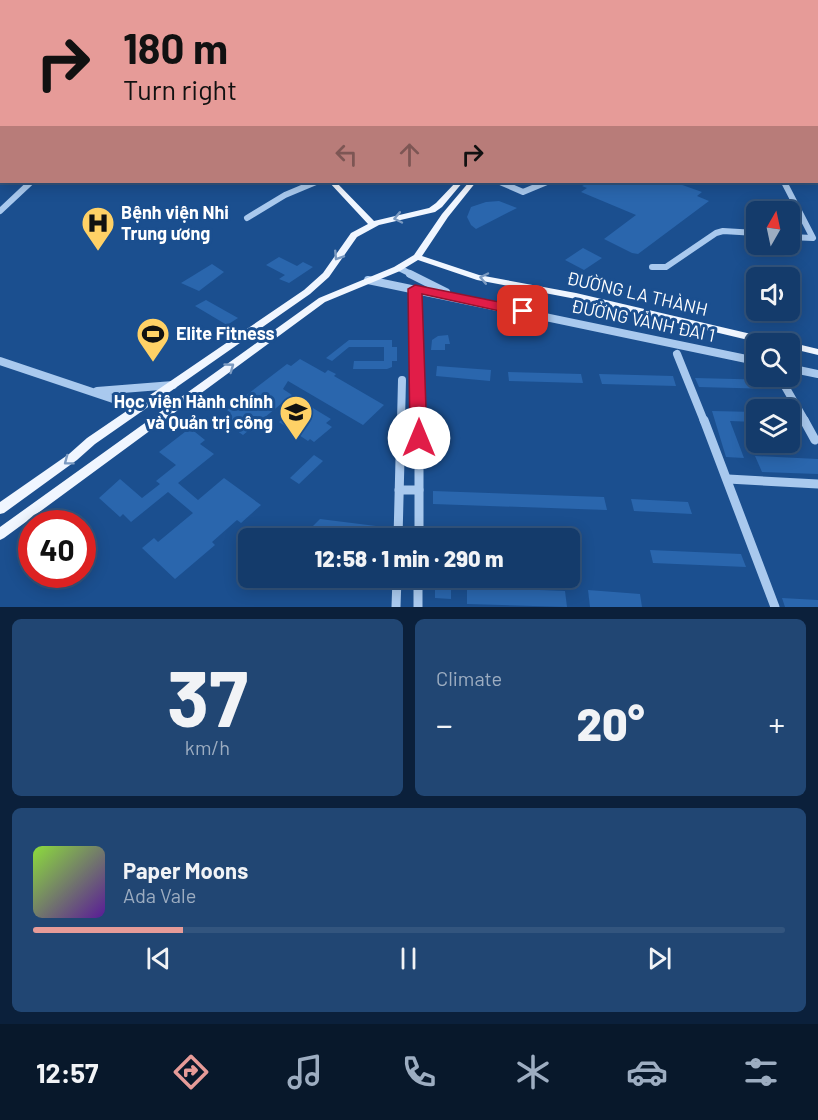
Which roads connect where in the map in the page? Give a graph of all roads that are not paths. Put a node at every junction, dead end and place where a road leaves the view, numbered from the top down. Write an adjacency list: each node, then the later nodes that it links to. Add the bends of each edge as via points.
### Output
1 (30, 183): 14 (street)
2 (314, 183): 16 (street)
3 (334, 183): 17 (main road)
4 (457, 183): 12 (main road)
5 (471, 183): 13 (main road)
6 (502, 183): 10 (street)
7 (508, 183): 10 (street)
8 (545, 183): 10 (street)
9 (785, 183): 11 (street)
10 (523, 192)
11 (794, 201)
12 (440, 206): 13 (main road); 17 (main road, one-way to 17)
13 (451, 209): 20 (main road)
14 (0, 211)
15 (800, 213): 19 (street, via 813,238)
16 (248, 218)
17 (373, 225): 27 (main road, one-way to 27, via 354,236 326,275)
18 (746, 233): 22 (street, via 716,233)
19 (800, 237)
20 (417, 257): 23 (main road); 30 (main road, ĐƯỜNG LA THÀNH, one-way to 20, via 477,277)
21 (652, 267): 22 (street)
22 (666, 267): 24 (street)
23 (399, 268): 25 (main road); 28 (street)
24 (677, 270)
25 (367, 280): 26 (street); 29 (main road)
26 (415, 289): 28 (street); 48 (street)
27 (304, 294): 29 (main road); 39 (main road)
28 (453, 296): 34 (street, ĐƯỜNG VÀNH ĐAI 1)
29 (320, 302): 43 (main road, one-way to 29)
30 (746, 336)
31 (800, 348): 32 (main road)
32 (818, 352)
33 (677, 354): 45 (street)
34 (746, 359)
35 (0, 361): 41 (street)
36 (800, 370): 37 (street)
37 (818, 374)
38 (402, 380): 47 (street)
39 (176, 385): 41 (street); 42 (main road)
40 (785, 387): 44 (street)
41 (93, 391): 42 (street)
42 (140, 408): 43 (main road); 49 (main road, one-way to 49)
43 (156, 420): 52 (main road)
44 (815, 441)
45 (728, 479): 46 (street); 57 (street)
46 (818, 484)
47 (399, 490): 48 (street); 50 (street)
48 (419, 490): 51 (street)
49 (0, 509)
50 (398, 528)
51 (419, 528)
52 (0, 534)
53 (397, 588): 55 (street)
54 (418, 588): 56 (street)
55 (396, 607)
56 (418, 607)
57 (775, 607)

